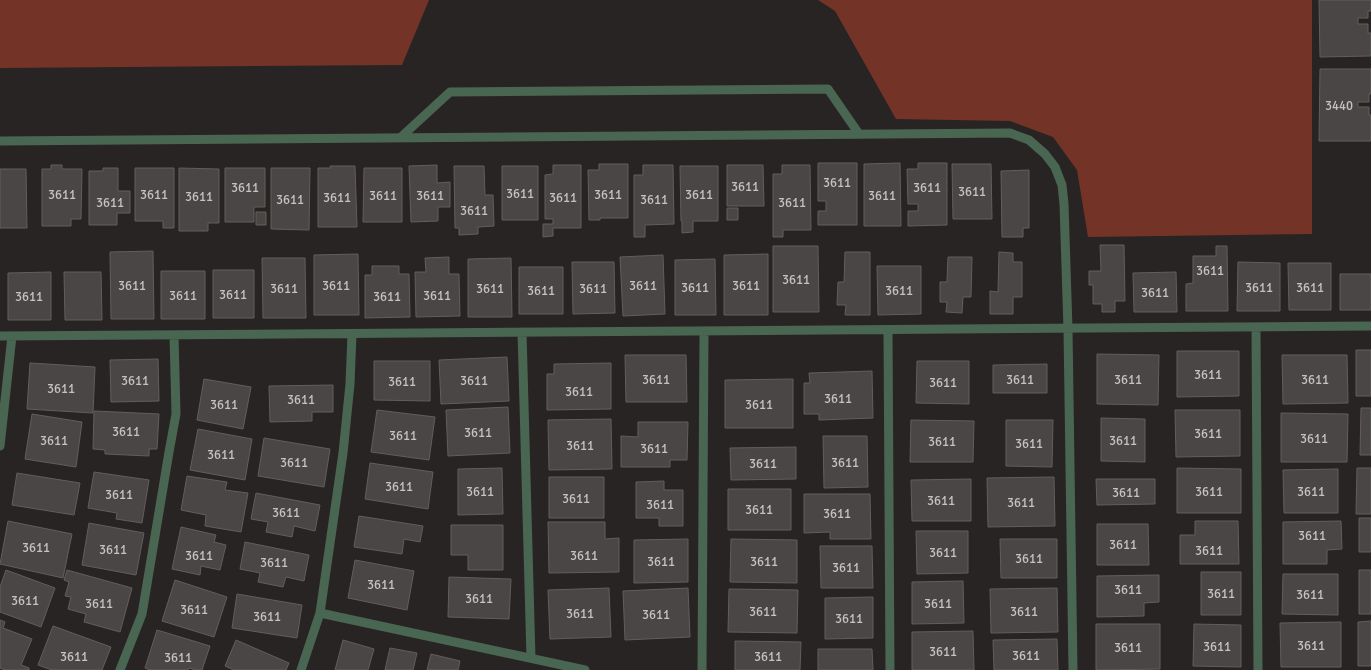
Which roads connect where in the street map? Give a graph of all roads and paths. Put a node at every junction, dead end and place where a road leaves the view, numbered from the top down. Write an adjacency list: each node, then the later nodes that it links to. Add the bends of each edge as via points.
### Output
1 (859, 134): 2 (lane); 2 (lane, via 828,89 450,92); 6 (lane, via 1010,133 1028,140 1045,154 1055,167 1062,185)
2 (400, 138): 3 (lane)
3 (0, 141)
4 (1371, 326): 5 (lane)
5 (1256, 327): 6 (lane); 23 (lane)
6 (1068, 329): 7 (lane); 22 (lane)
7 (888, 330): 8 (lane); 21 (lane)
8 (704, 331): 9 (lane); 20 (lane)
9 (522, 332): 10 (lane); 16 (lane)
10 (352, 334): 11 (lane); 15 (lane, via 344,445)
11 (174, 335): 13 (lane); 17 (lane, via 176,414 142,614)
12 (0, 336): 13 (lane)
13 (12, 336): 14 (lane)
14 (0, 446)
15 (320, 613): 16 (lane); 18 (lane)
16 (531, 658): 19 (lane)
17 (120, 670)
18 (301, 670)
19 (585, 670)
20 (702, 670)
21 (890, 670)
22 (1073, 670)
23 (1258, 670)

